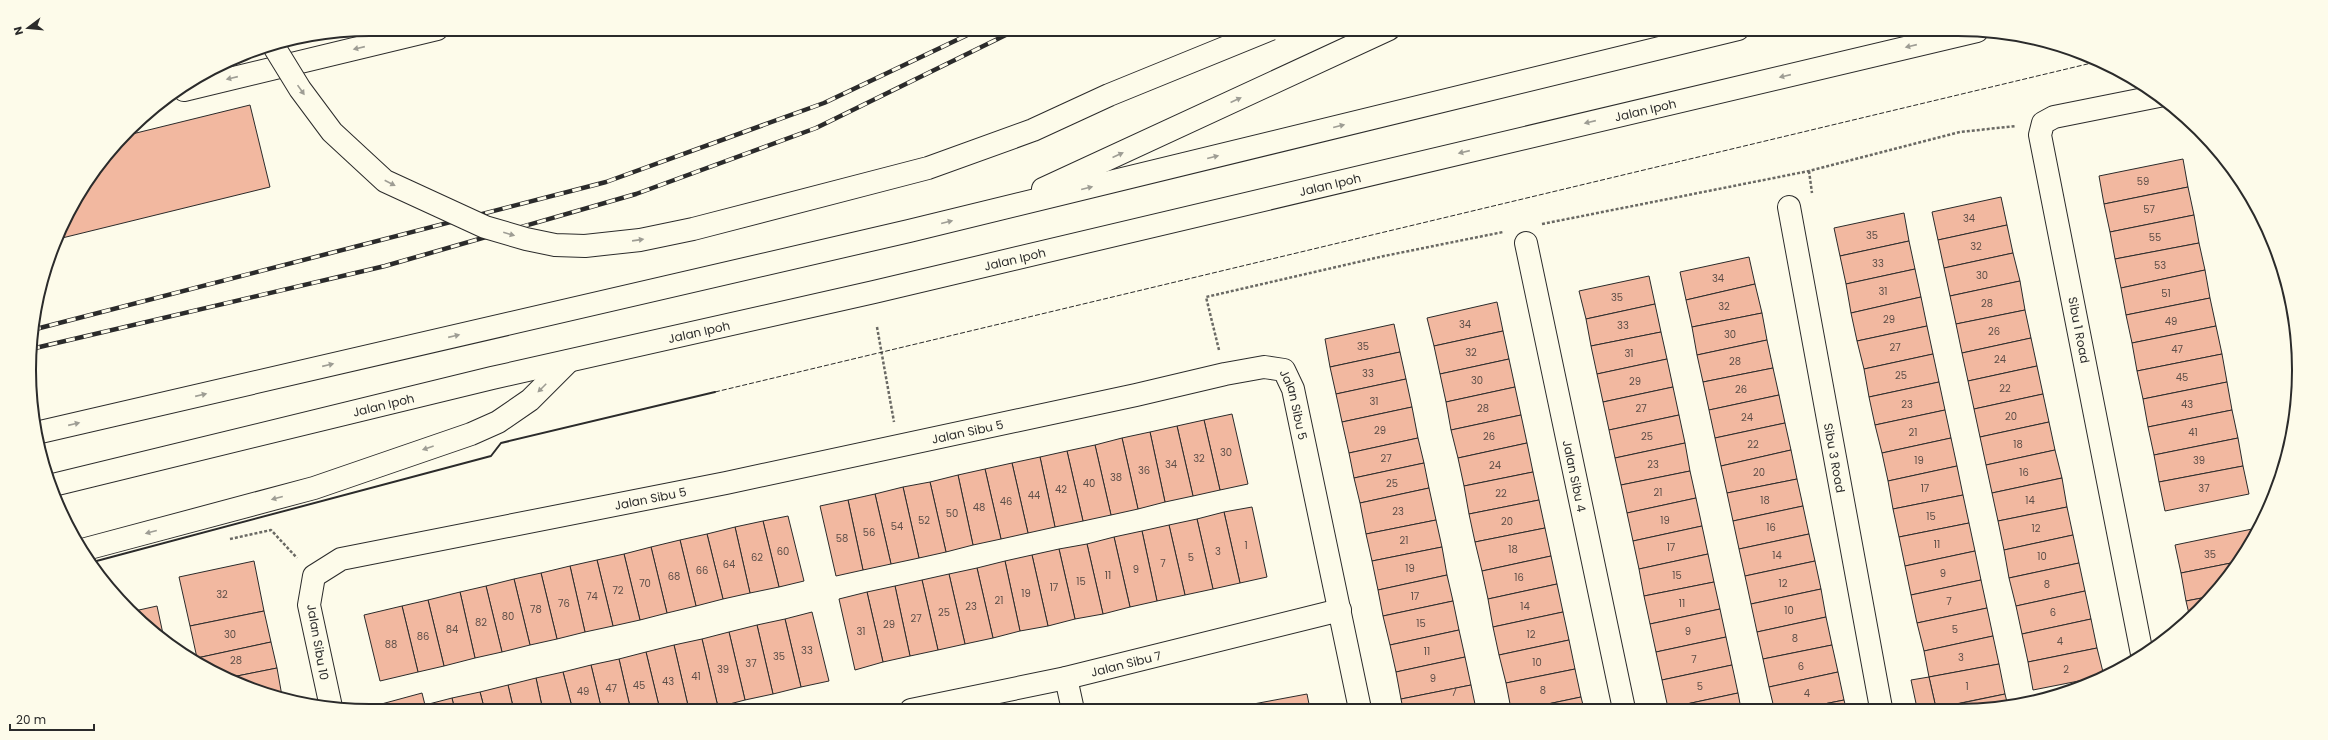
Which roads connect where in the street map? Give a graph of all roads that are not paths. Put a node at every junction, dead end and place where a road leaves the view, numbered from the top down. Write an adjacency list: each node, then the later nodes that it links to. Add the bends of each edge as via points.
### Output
1 (408, 36): 7 (main road, one-way to 7)
2 (1254, 36): 6 (main road, one-way to 2, bridge, via 300,89 332,132 385,181 486,228 533,241 585,246 640,240 693,229 928,168 1033,130 1109,94)
3 (1374, 36): 10 (main road, one-way to 3)
4 (1709, 36): 10 (main road, one-way to 4)
5 (1955, 36): 12 (main road, Jalan Ipoh, one-way to 12, via 890,289)
6 (276, 50)
7 (190, 89)
8 (2151, 98): 18 (main road, Sibu 1 Road, via 2054,117 2043,123 2040,135)
9 (1789, 208): 25 (main road, Sibu 3 Road)
10 (993, 211): 13 (main road, one-way to 10)
11 (1526, 243): 24 (main road, Jalan Sibu 4)
12 (569, 361): 14 (main road, Jalan Ipoh); 15 (main road, one-way to 15, via 530,400 498,422 471,434 314,488)
13 (41, 431)
14 (56, 484)
15 (88, 548)
16 (314, 576): 17 (main road, Jalan Sibu 5, via 341,559 726,482 1264,367 1284,370 1293,389); 20 (main road, Jalan Sibu 10, via 309,605)
17 (1340, 610): 19 (main road, Jalan Sibu 7); 23 (main road, Jalan Sibu 5)
18 (2141, 650)
19 (1066, 678): 21 (main road, Jalan Sibu 7); 22 (main road)
20 (329, 701)
21 (940, 704)
22 (1072, 704)
23 (1359, 704)
24 (1623, 704)
25 (1880, 704)

